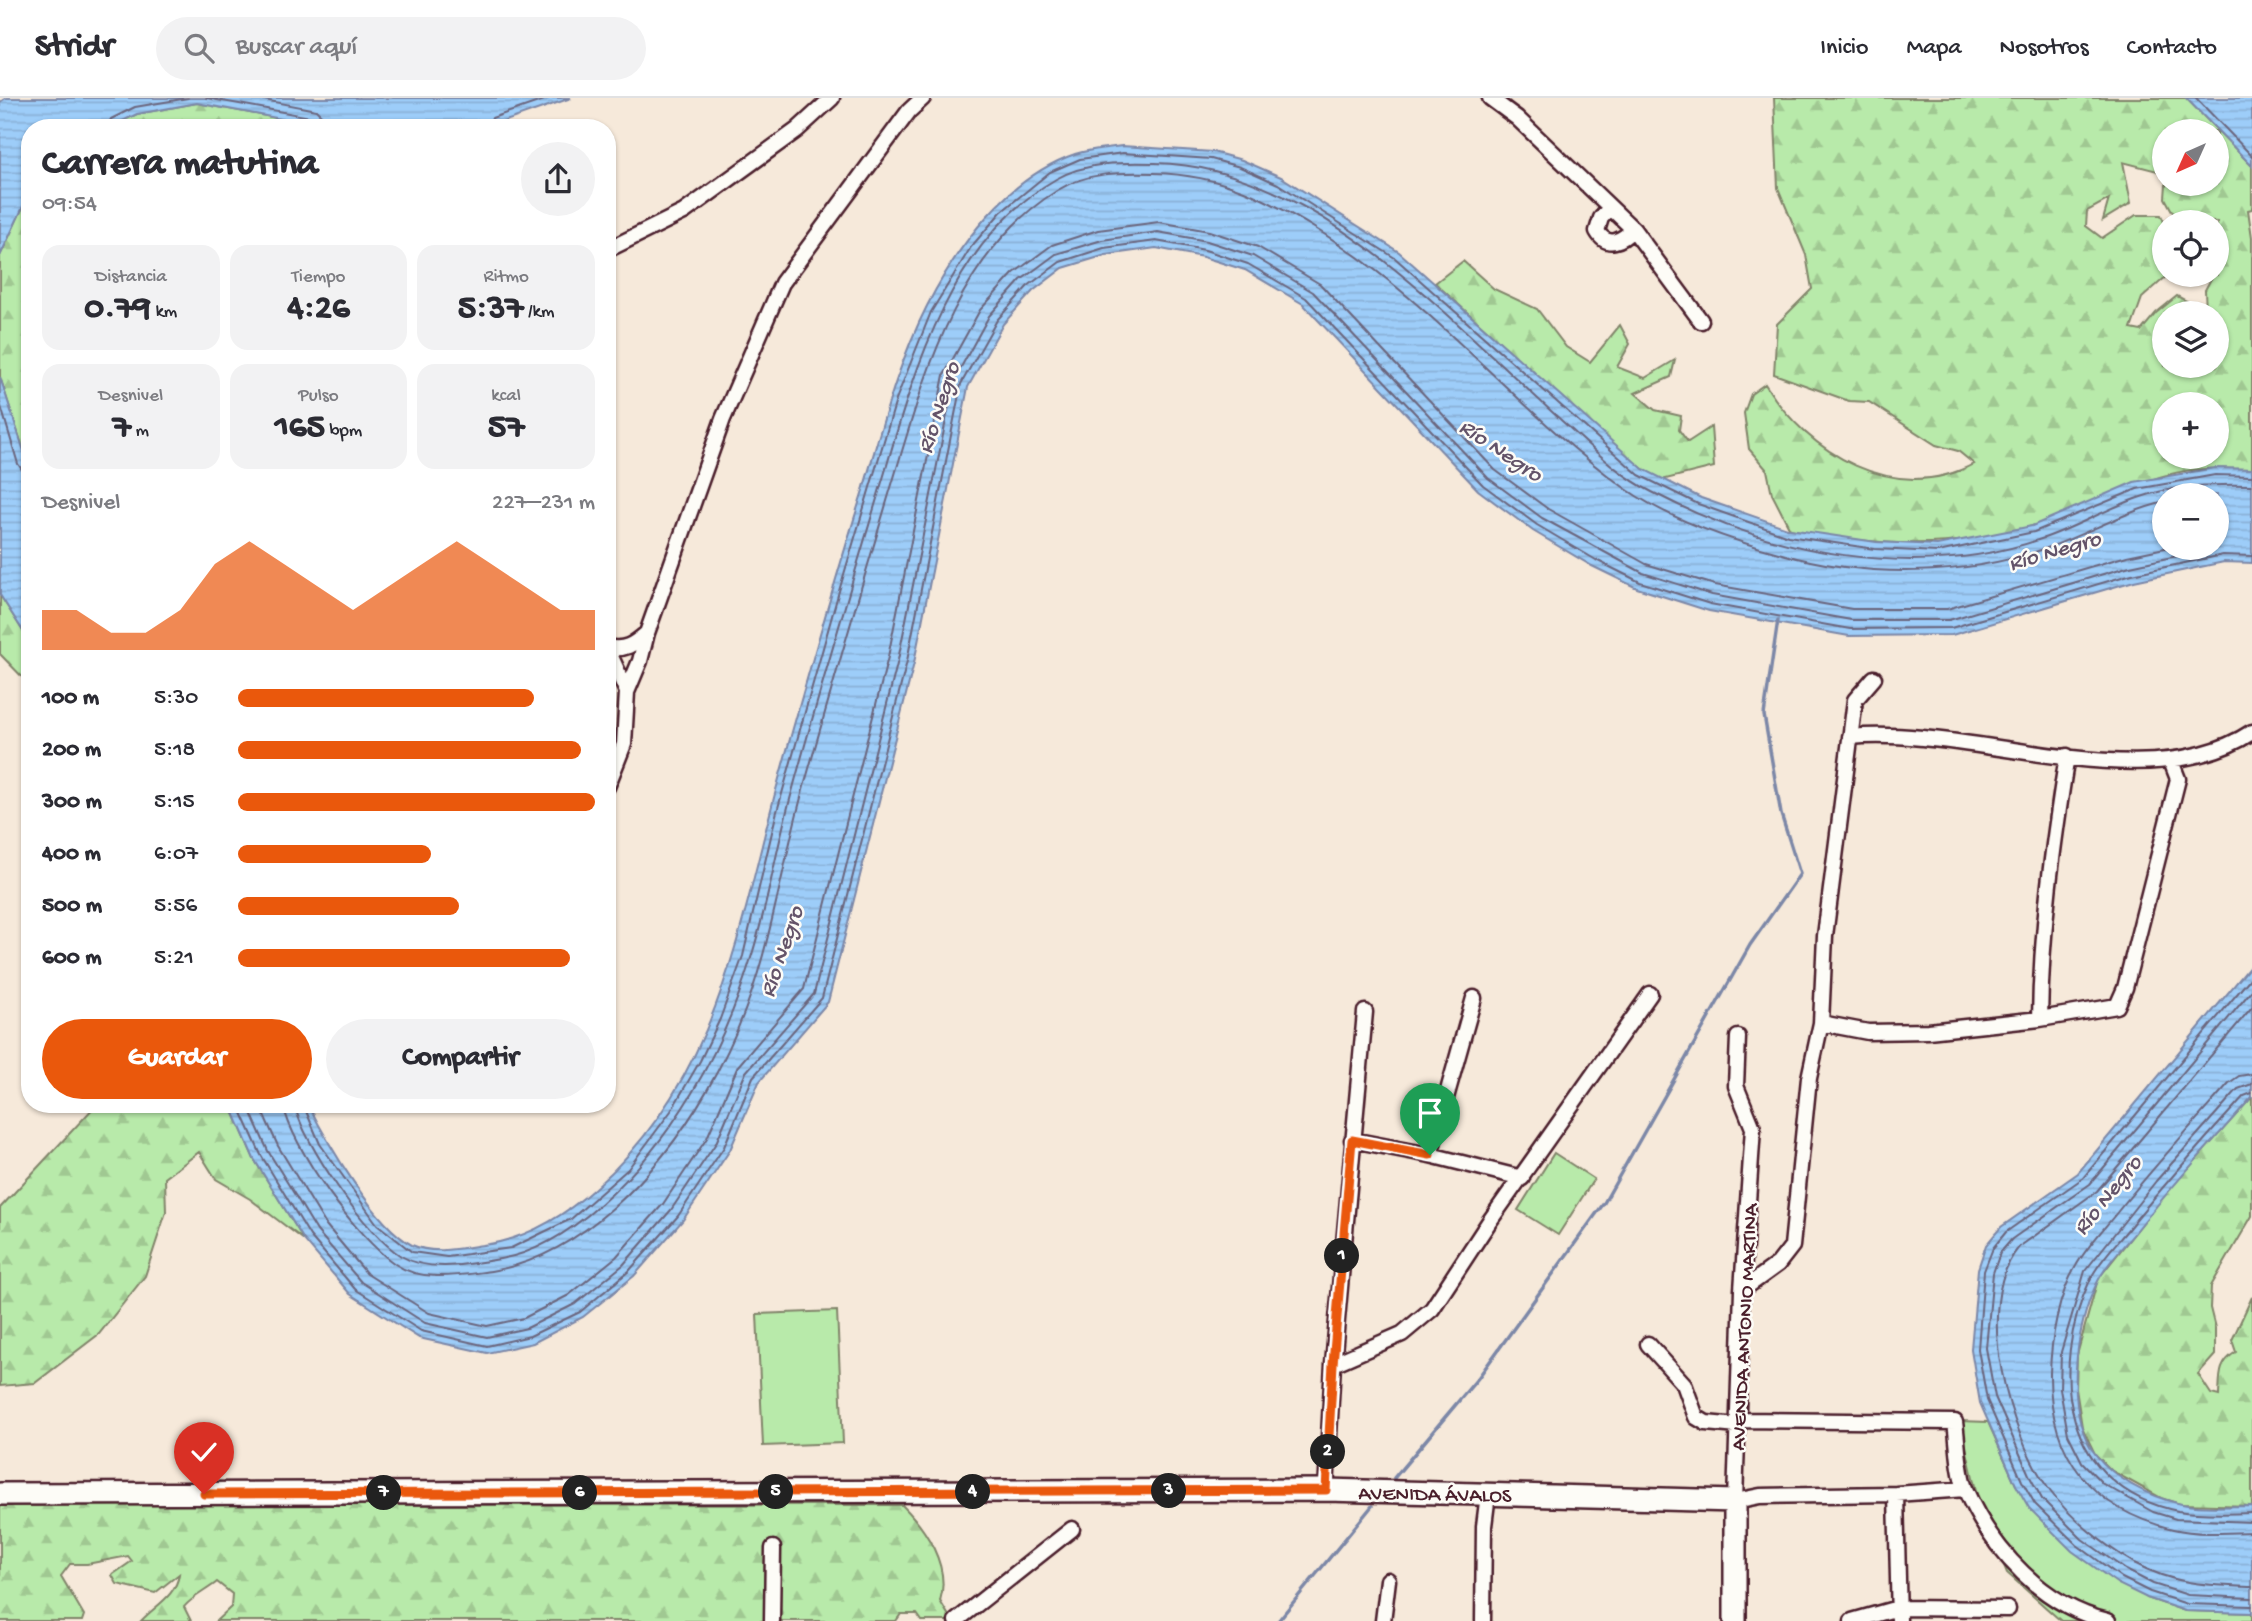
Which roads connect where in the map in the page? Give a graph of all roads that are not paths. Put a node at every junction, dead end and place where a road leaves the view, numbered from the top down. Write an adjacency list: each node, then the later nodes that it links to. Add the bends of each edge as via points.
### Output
1 (832, 98): 6 (street, via 797,130 684,212)
2 (923, 98): 8 (street, via 782,283 723,419)
3 (1490, 98): 4 (street, via 1517,118)
4 (1610, 208): 5 (street); 5 (street, via 1601,218 1600,237 1617,241)
5 (1633, 229): 7 (street)
6 (616, 246)
7 (1701, 321)
8 (647, 634): 9 (street, via 628,648); 12 (street)
9 (616, 647)
10 (616, 667): 12 (street)
11 (1874, 678): 14 (street, via 1856,701)
12 (627, 692): 17 (street, via 624,744)
13 (2252, 732): 16 (street, via 2237,743)
14 (1850, 737): 15 (street, via 1936,738); 22 (street, via 1825,936)
15 (2067, 757): 16 (street); 21 (street, via 2051,862)
16 (2171, 761): 21 (street, via 2178,779 2167,833 2117,1006)
17 (616, 765)
18 (1650, 994): 26 (street)
19 (1474, 998): 25 (street)
20 (1365, 1012): 24 (street)
21 (2040, 1019): 22 (street, via 1904,1032 1868,1032)
22 (1821, 1023): 27 (street, via 1809,1078 1792,1246 1778,1264)
23 (1738, 1037): 27 (street, AVENIDA ANTONIO MARTINA, via 1736,1086 1753,1128)
24 (1352, 1140): 25 (street); 29 (street)
25 (1430, 1155): 26 (street)
26 (1522, 1178): 29 (street, via 1432,1309 1402,1334)
27 (1742, 1290): 30 (street, AVENIDA ANTONIO MARTINA)
28 (1648, 1344): 30 (street, via 1684,1384 1696,1417 1706,1423)
29 (1333, 1364): 32 (street)
30 (1738, 1423): 31 (street, via 1955,1422); 36 (street, AVENIDA ANTONIO MARTINA)
31 (1965, 1489): 35 (street); 48 (street, via 2010,1559 2035,1585 2079,1615)
32 (1326, 1490): 33 (street, AVENIDA ÁVALOS); 34 (street, AVENIDA ÁVALOS)
33 (0, 1494)
34 (1488, 1494): 36 (street, AVENIDA ÁVALOS); 45 (street)
35 (1896, 1494): 36 (street); 41 (street)
36 (1735, 1500): 46 (street, AVENIDA ANTONIO MARTINA)
37 (1072, 1529): 43 (street)
38 (773, 1548): 42 (street)
39 (1388, 1580): 44 (street)
40 (2008, 1609): 41 (street)
41 (1899, 1615): 47 (street)
42 (772, 1621)
43 (956, 1621)
44 (1383, 1621)
45 (1483, 1621)
46 (1735, 1621)
47 (1852, 1621)
48 (2108, 1621)

